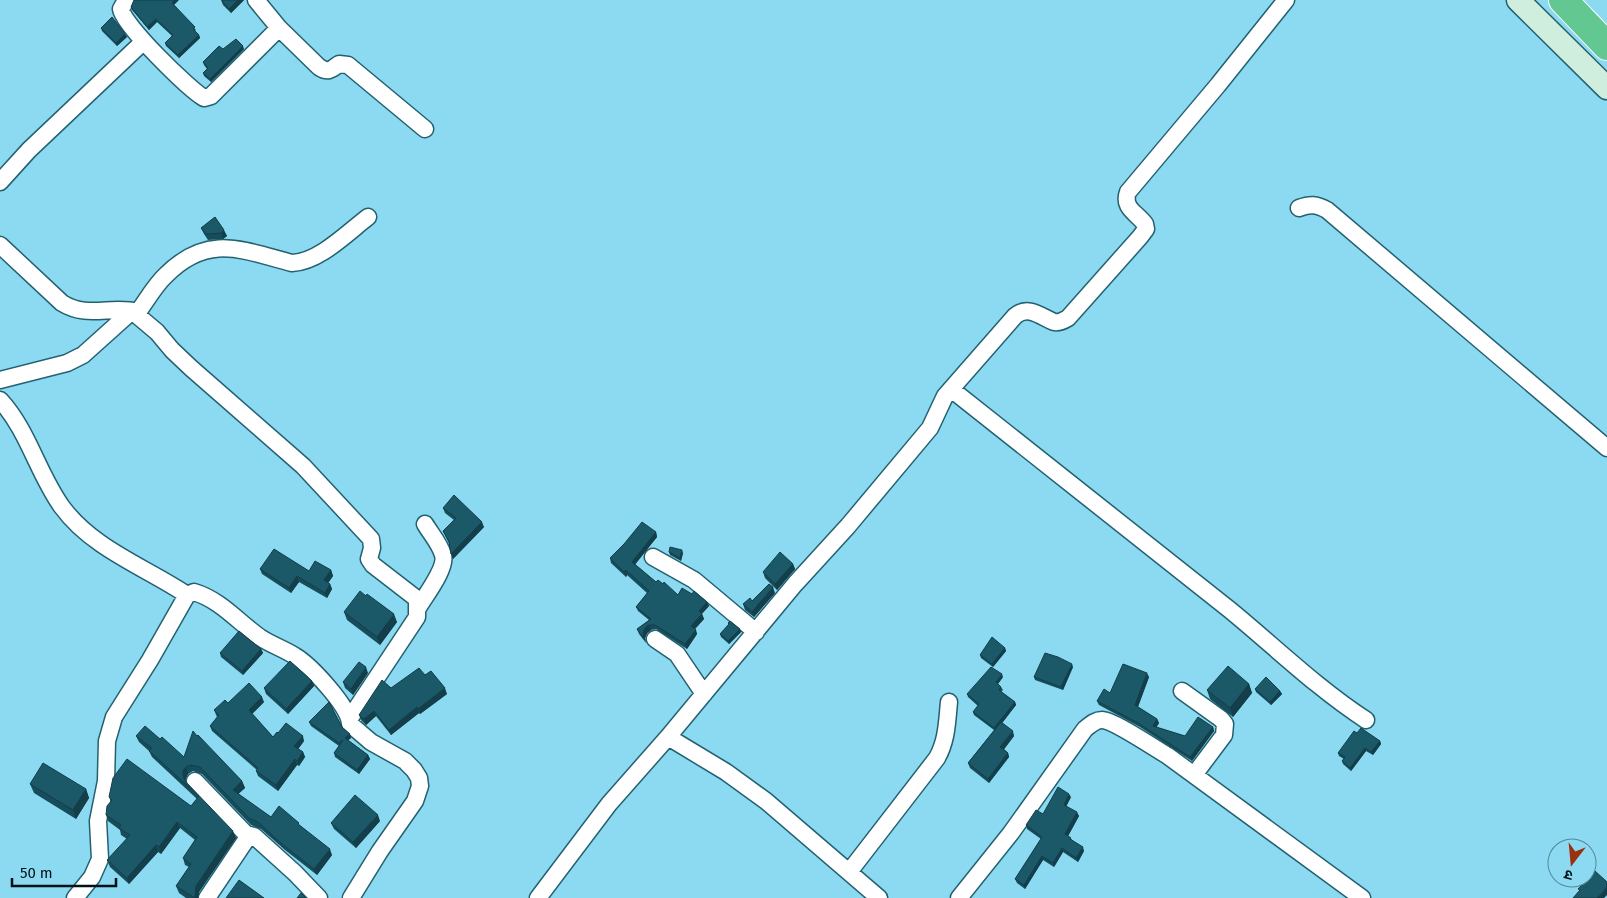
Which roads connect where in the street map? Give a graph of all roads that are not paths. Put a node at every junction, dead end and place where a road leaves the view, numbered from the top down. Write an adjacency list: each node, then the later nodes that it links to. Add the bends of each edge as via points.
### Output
1 (126, 0): 7 (street, via 122,14)
2 (256, 0): 6 (street)
3 (1286, 0): 17 (street, via 1128,192 1128,207 1145,224 1146,229 1140,238 1068,318 1058,322 1029,310 1019,312)
4 (1518, 0): 9 (street)
5 (1563, 0): 8 (highway)
6 (279, 28): 7 (street, via 208,98 200,95); 10 (street, via 326,71 339,64 348,65)
7 (143, 42): 11 (street, via 29,150)
8 (1607, 46)
9 (1607, 88)
10 (425, 129)
11 (0, 182)
12 (1299, 208): 19 (street, via 1314,204 1327,210)
13 (368, 217): 15 (street, via 302,263 238,249 220,247 202,251 188,257 165,275)
14 (0, 245): 15 (street, via 62,304 72,309)
15 (135, 312): 16 (street, via 67,364); 23 (street, via 191,368 316,480 370,539 370,562 413,595)
16 (0, 380)
17 (951, 388): 24 (street, via 930,428); 30 (street, via 1232,612 1317,685)
18 (0, 400): 22 (street, via 15,419 51,490 75,521 114,552)
19 (1607, 448)
20 (425, 524): 23 (street, via 443,553 444,565)
21 (652, 557): 24 (street, via 694,580)
22 (187, 595): 29 (street, via 194,592 203,594 261,638 296,656 331,690); 36 (street, via 110,728 106,781 98,821 100,859 92,877)
23 (418, 608): 29 (street, via 417,617)
24 (756, 632): 27 (street)
25 (654, 639): 27 (street, via 677,654)
26 (1182, 690): 32 (street, via 1225,724 1224,735)
27 (704, 694): 31 (street)
28 (949, 702): 35 (street, via 944,746 937,758)
29 (350, 718): 39 (street, via 350,724 371,742 405,761 419,778 420,786 415,801)
30 (1366, 720)
31 (668, 737): 35 (street, via 726,772); 40 (street, via 609,804)
32 (1194, 775): 42 (street, via 1114,725 1095,721 1085,729); 43 (street)
33 (195, 781): 34 (street)
34 (246, 834): 37 (street, via 248,837); 38 (street, via 254,836)
35 (849, 872): 41 (street)
36 (75, 898)
37 (207, 898)
38 (319, 898)
39 (351, 898)
40 (538, 898)
41 (879, 898)
42 (959, 898)
43 (1362, 898)

